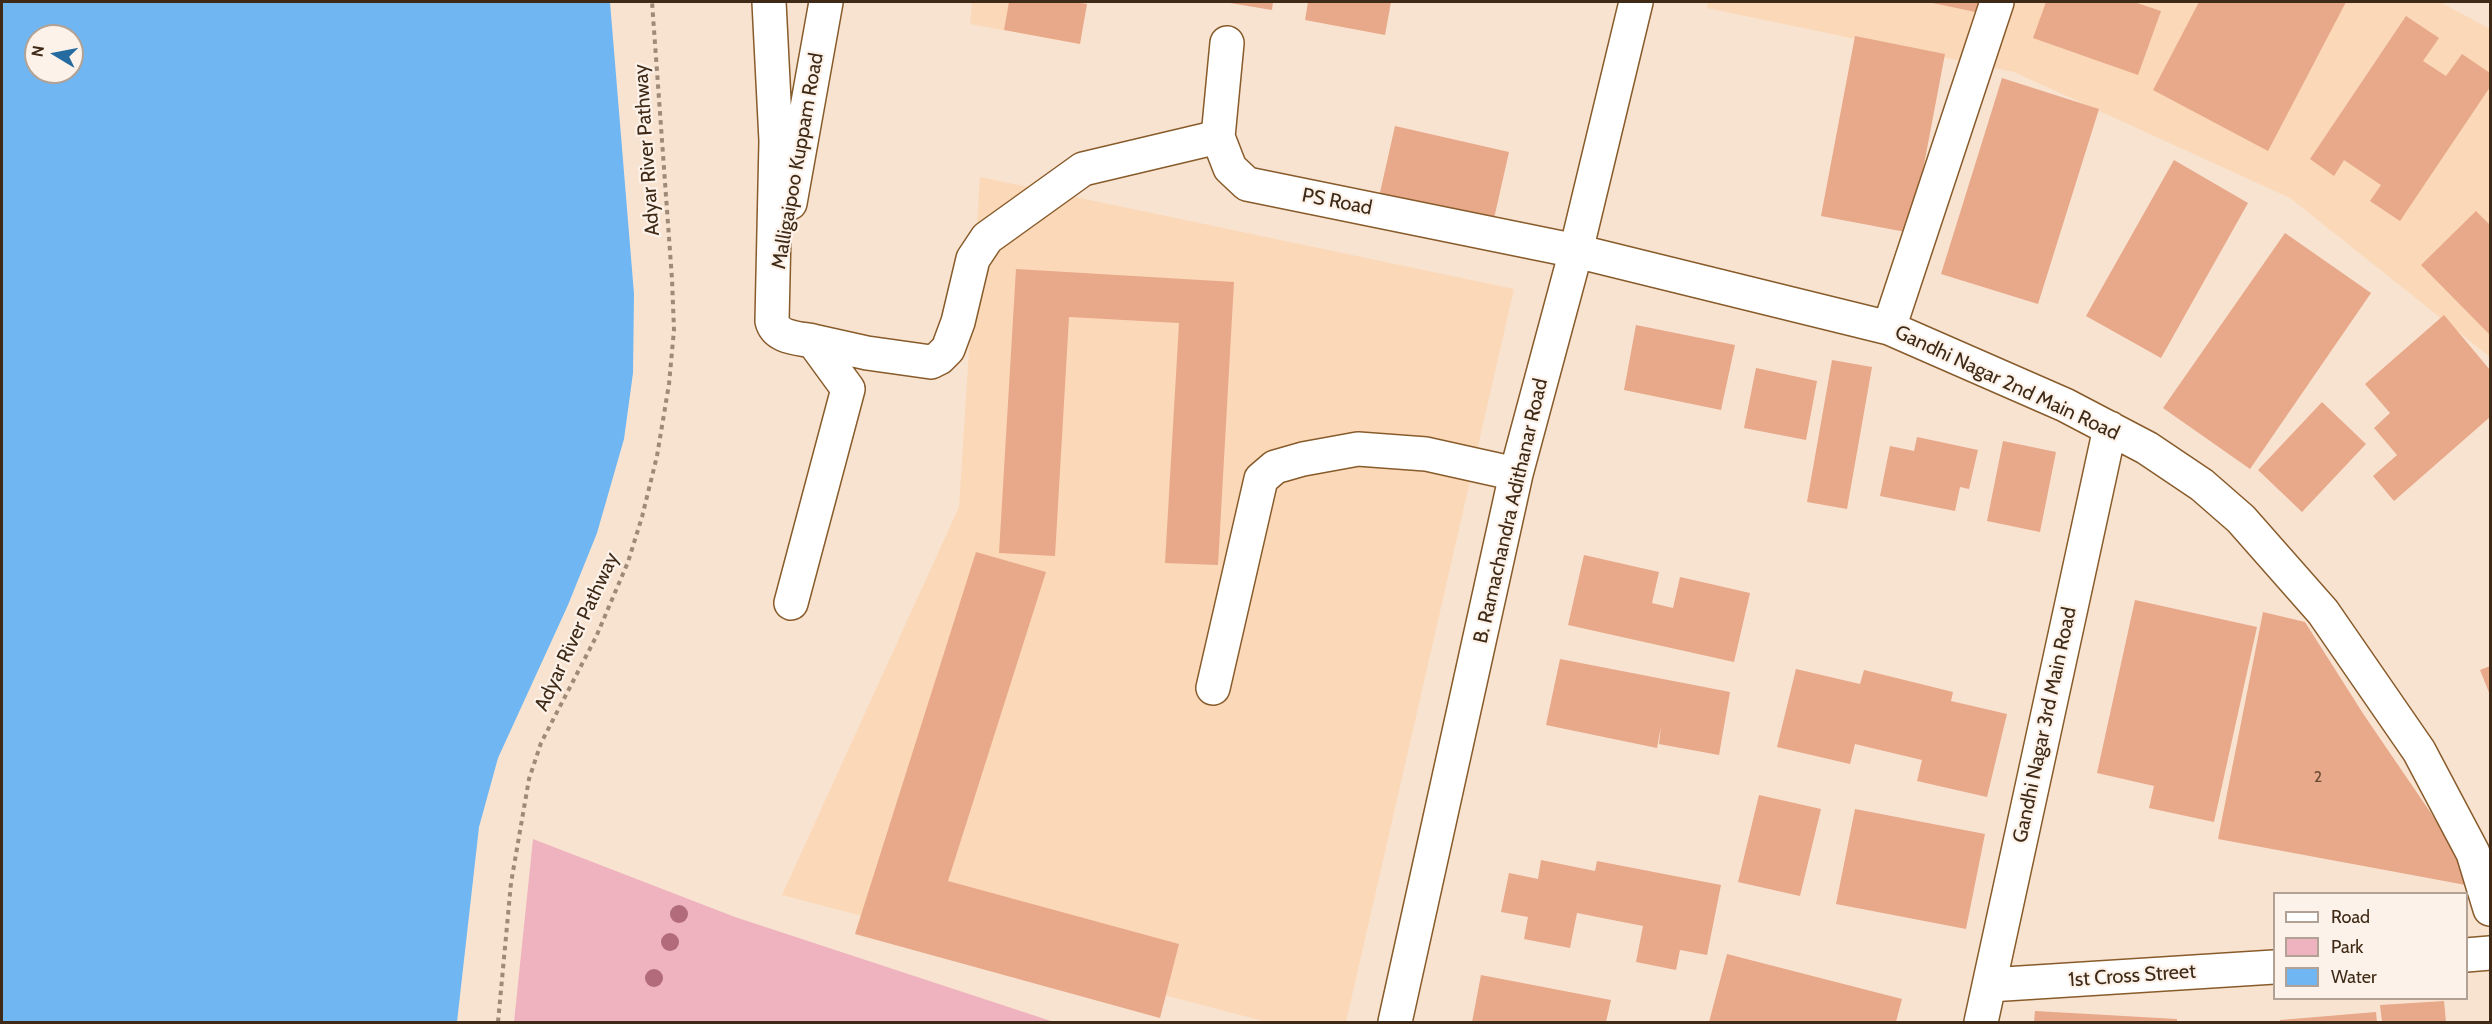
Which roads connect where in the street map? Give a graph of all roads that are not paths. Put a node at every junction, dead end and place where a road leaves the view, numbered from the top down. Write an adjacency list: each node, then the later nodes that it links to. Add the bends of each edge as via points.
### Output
1 (769, 2): 8 (street, via 776,141)
2 (826, 2): 8 (street, Malligaipoo Kuppam Road, via 782,241)
3 (1636, 2): 7 (street, B. Ramachandra Adithanar Road)
4 (1997, 2): 9 (street)
5 (1227, 43): 6 (street, PS Road)
6 (1218, 137): 7 (street, PS Road, via 1230,168 1247,184); 10 (street, via 1083,169 987,238 973,259 958,322 948,349 939,358 931,362)
7 (1576, 251): 9 (street, Gandhi Nagar 2nd Main Road); 12 (street, B. Ramachandra Adithanar Road)
8 (772, 321): 10 (street, via 780,334)
9 (1889, 328): 11 (street, Gandhi Nagar 2nd Main Road)
10 (813, 341): 13 (street, via 848,389)
11 (2110, 428): 15 (street, Gandhi Nagar 2nd Main Road, via 2202,485 2241,519 2323,612 2419,751 2473,853); 19 (street, Gandhi Nagar 3rd Main Road)
12 (1516, 474): 14 (street, via 1426,454 1358,449 1275,467 1261,479); 20 (street, B. Ramachandra Adithanar Road)
13 (791, 603)
14 (1214, 688)
15 (2490, 909)
16 (2490, 953): 17 (street)
17 (2468, 954)
18 (2273, 967): 19 (street, 1st Cross Street)
19 (1989, 985): 21 (street, Gandhi Nagar 3rd Main Road)
20 (1395, 1023)
21 (1981, 1023)

